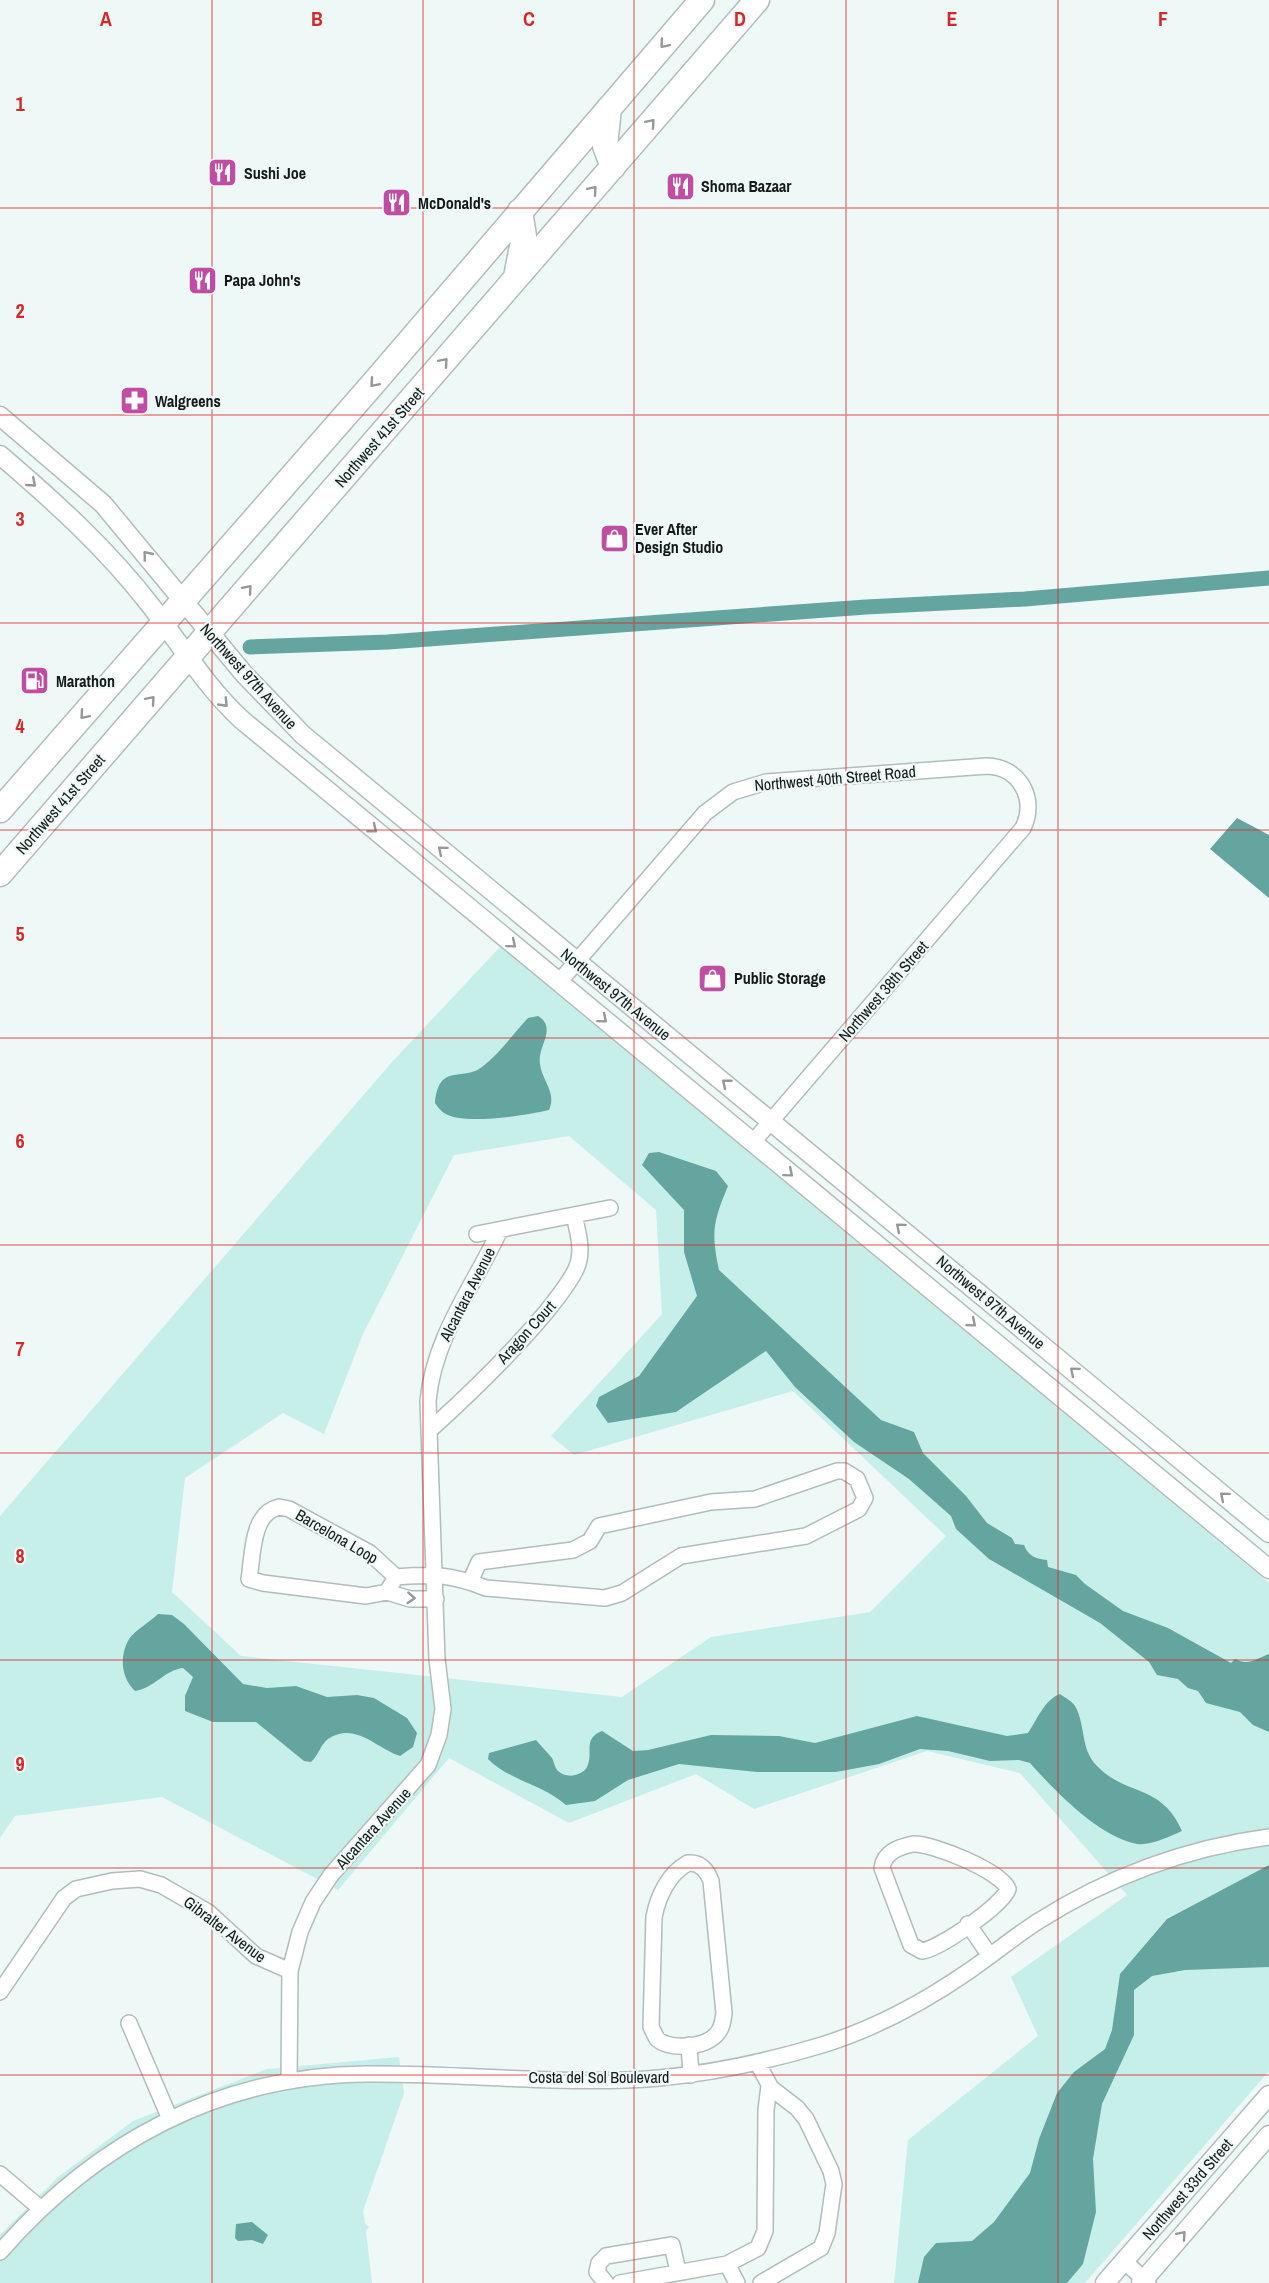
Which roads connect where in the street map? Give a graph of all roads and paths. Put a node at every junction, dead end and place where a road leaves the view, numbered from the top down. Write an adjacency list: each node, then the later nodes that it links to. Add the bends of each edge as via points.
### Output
1 (702, 0): 3 (main road, one-way to 3)
2 (757, 0): 4 (main road, Northwest 41st Street, one-way to 2)
3 (609, 108): 4 (main road, via 605,146); 5 (main road)
4 (613, 167): 6 (main road, Northwest 41st Street, one-way to 4)
5 (520, 211): 6 (main road, via 539,219); 7 (main road, via 524,236); 8 (main road)
6 (574, 212): 7 (main road, Northwest 41st Street)
7 (516, 279): 9 (main road, Northwest 41st Street)
8 (453, 291): 9 (main road); 12 (main road, one-way to 12)
9 (482, 318): 14 (main road, Northwest 41st Street, one-way to 9)
10 (0, 416): 12 (street, Northwest 97th Avenue, one-way to 10, via 103,504)
11 (0, 455): 13 (street, Northwest 97th Avenue, one-way to 13, via 104,548)
12 (184, 601): 13 (main road); 14 (street, Northwest 97th Avenue)
13 (163, 623): 15 (street, Northwest 97th Avenue); 16 (main road, one-way to 16)
14 (209, 633): 15 (main road, Northwest 41st Street); 19 (street, Northwest 97th Avenue, one-way to 14, via 293,727)
15 (188, 657): 18 (main road, Northwest 41st Street, one-way to 15); 20 (street, Northwest 97th Avenue, one-way to 20, via 213,691 242,720)
16 (0, 810)
17 (1014, 840): 19 (street, Northwest 40th Street Road, via 1027,821 1029,800 1015,776 997,767 753,784 725,796 705,813); 21 (street, Northwest 38th Street)
18 (0, 874)
19 (576, 962): 20 (street, Northwest 40th Street Road); 21 (street, Northwest 97th Avenue, one-way to 19)
20 (559, 982): 22 (street, Northwest 97th Avenue, one-way to 22)
21 (771, 1120): 22 (street, Northwest 38th Street); 27 (street, Northwest 97th Avenue, one-way to 21)
22 (753, 1142): 28 (street, Northwest 97th Avenue, one-way to 28)
23 (610, 1208): 24 (street)
24 (574, 1215): 25 (street); 29 (street, Aragon Court, via 580,1255 565,1287 522,1340)
25 (500, 1230): 26 (street); 29 (street, Alcantara Avenue, via 439,1348 429,1392)
26 (477, 1234)
27 (945, 1264): 28 (street); 30 (street, Northwest 97th Avenue, one-way to 27)
28 (927, 1286): 31 (street, Northwest 97th Avenue, one-way to 31)
29 (431, 1429): 33 (street, Alcantara Avenue)
30 (1265, 1530): 31 (street)
31 (1244, 1548): 32 (street, Northwest 97th Avenue)
32 (1269, 1569)
33 (435, 1574): 34 (street); 35 (street); 37 (street, Alcantara Avenue)
34 (396, 1577): 36 (street); 36 (street, Barcelona Loop, via 370,1552 288,1509 279,1507 264,1514 258,1526 249,1579 366,1596)
35 (471, 1582): 35 (street, via 486,1588 605,1598 622,1593 681,1556 806,1536 859,1509 865,1498 852,1474 829,1472 755,1499 711,1502 599,1526 590,1541 573,1550 479,1562)
36 (387, 1592): 37 (street, Barcelona Loop, one-way to 37, via 410,1599)
37 (436, 1599): 41 (street, Alcantara Avenue, via 443,1708 431,1757 423,1772 322,1887 300,1932)
38 (1269, 1837): 40 (street, Costa del Sol Boulevard, via 1192,1852 1114,1880 1046,1917)
39 (968, 1924): 39 (street, via 1002,1900 1008,1889 1002,1880 929,1844 906,1845 887,1856 882,1864 883,1874 914,1948 927,1950); 40 (street)
40 (990, 1956): 45 (street, Costa del Sol Boulevard, via 929,1997 854,2035)
41 (290, 1971): 42 (street, Gibralter Avenue, via 256,1956 208,1912 171,1889 148,1880 122,1880 76,1889 64,1898); 47 (street, Alcantara Avenue)
42 (0, 1992)
43 (129, 2023): 50 (street)
44 (689, 2045): 44 (street, via 714,2037 722,2026 724,2013 711,1881 708,1873 694,1863 674,1872 656,1908 653,1928 653,2033 665,2044); 46 (street)
45 (757, 2062): 46 (street, Costa del Sol Boulevard); 48 (street)
46 (691, 2075): 47 (street, Costa del Sol Boulevard, via 627,2079 367,2074)
47 (289, 2081): 50 (street, Costa del Sol Boulevard, via 226,2097)
48 (769, 2086): 56 (street, via 764,2237 754,2251); 62 (street, via 806,2119 834,2184 821,2248)
49 (1269, 2095): 55 (street, Northwest 33rd Street)
50 (170, 2119): 53 (street, Costa del Sol Boulevard, via 97,2162)
51 (1269, 2135): 58 (street, Northwest 33rd Street, one-way to 51)
52 (1, 2176): 53 (street)
53 (40, 2208): 54 (street, Costa del Sol Boulevard)
54 (0, 2252)
55 (1124, 2262): 58 (street); 63 (street, Northwest 33rd Street)
56 (727, 2264): 57 (street); 61 (street)
57 (678, 2271): 59 (street, via 672,2245 625,2252 606,2256 599,2263 597,2272); 60 (street)
58 (1144, 2282)
59 (606, 2283)
60 (620, 2283)
61 (737, 2283)
62 (761, 2283)
63 (1105, 2283)

